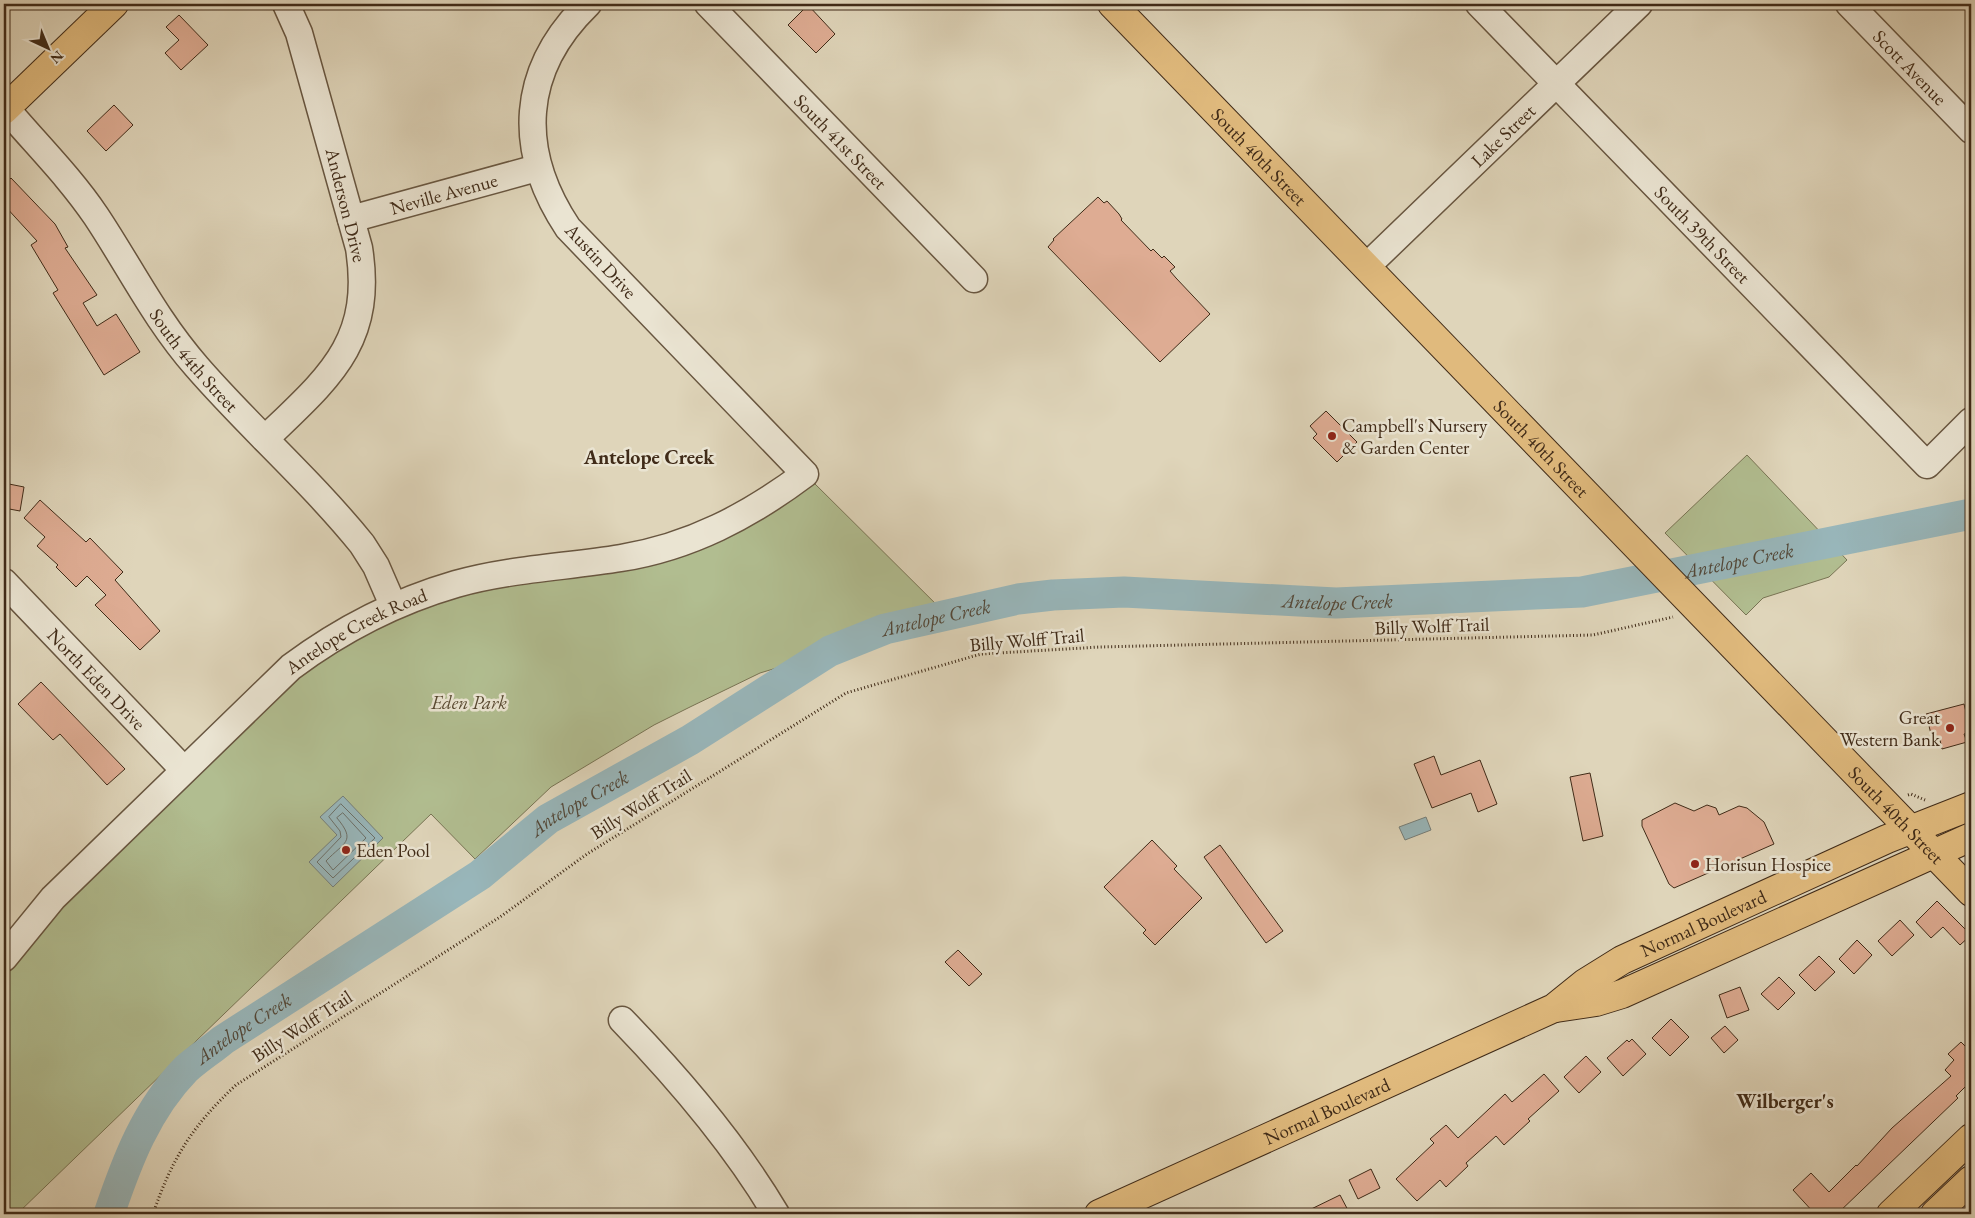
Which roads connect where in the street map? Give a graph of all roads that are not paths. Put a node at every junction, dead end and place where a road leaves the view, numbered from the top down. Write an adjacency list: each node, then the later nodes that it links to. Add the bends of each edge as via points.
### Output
1 (114, 4): 10 (main road)
2 (286, 4): 13 (street, Anderson Drive, via 299,33)
3 (588, 4): 12 (street, Austin Drive, via 560,36 546,60 537,86 532,114)
4 (708, 4): 15 (street, South 41st Street)
5 (1112, 4): 14 (main road, South 40th Street)
6 (1479, 4): 9 (street, South 39th Street)
7 (1640, 4): 9 (street, Lake Street)
8 (1849, 4): 11 (street, Scott Avenue)
9 (1556, 84): 14 (street, Lake Street); 16 (street, South 39th Street, via 1927,465)
10 (4, 108): 17 (street, South 44th Street, via 64,173 91,209 166,329)
11 (1971, 130)
12 (537, 168): 13 (street, Neville Avenue); 18 (street, Austin Drive, via 552,205 568,228)
13 (351, 219): 17 (street, Anderson Drive, via 363,270 362,297 351,339 325,381)
14 (1366, 267): 23 (main road, South 40th Street)
15 (974, 279)
16 (1971, 421)
17 (265, 439): 20 (street, South 44th Street, via 362,544 376,566)
18 (805, 474): 20 (street, Antelope Creek Road, via 740,519 664,549 622,558 510,572 457,584)
19 (7, 585): 21 (street, North Eden Drive)
20 (393, 605): 21 (street, Antelope Creek Road, via 343,631 291,668)
21 (184, 770): 27 (street, Antelope Creek Road)
22 (1971, 806): 23 (main road, Normal Boulevard)
23 (1912, 830): 25 (main road, South 40th Street); 28 (main road, Normal Boulevard, via 1622,960 1585,983)
24 (1971, 837): 25 (main road, Normal Boulevard)
25 (1934, 853): 26 (main road, South 40th Street); 28 (main road, Normal Boulevard, via 1622,994 1596,1002)
26 (1971, 892)
27 (7, 946)
28 (1554, 1008): 33 (main road, Normal Boulevard)
29 (622, 1020): 32 (street, via 687,1091 753,1177)
30 (1971, 1138): 34 (main road)
31 (1971, 1180): 35 (main road)
32 (776, 1214)
33 (1099, 1214)
34 (1892, 1214)
35 (1935, 1214)

